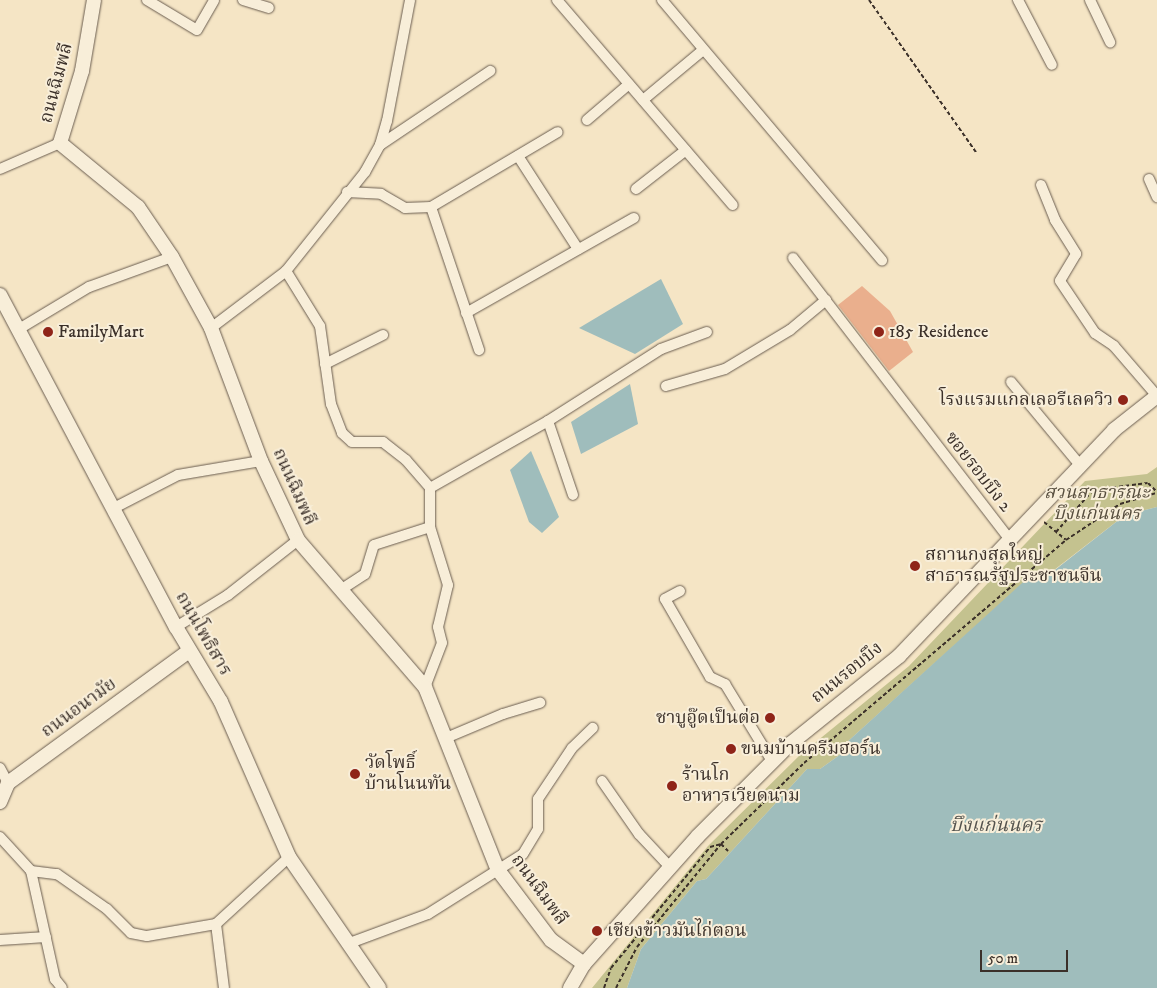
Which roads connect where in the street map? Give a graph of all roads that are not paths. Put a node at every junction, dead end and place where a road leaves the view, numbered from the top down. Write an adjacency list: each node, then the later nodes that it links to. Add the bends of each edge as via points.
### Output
1 (94, 0): 19 (street, ถนนฉิมพลี, via 82,71)
2 (146, 0): 3 (street, via 198,30)
3 (214, 0)
4 (243, 0): 10 (street)
5 (410, 0): 20 (street)
6 (557, 0): 15 (street)
7 (662, 0): 12 (street)
8 (1020, 0): 13 (street)
9 (1090, 0): 11 (street)
10 (268, 8)
11 (1110, 42)
12 (703, 50): 16 (street); 35 (street)
13 (1052, 65)
14 (490, 71): 20 (street)
15 (630, 84): 16 (street); 17 (street)
16 (643, 100): 21 (street)
17 (587, 120)
18 (558, 132): 22 (street)
19 (60, 143): 23 (street); 33 (street, ถนนฉิมพลี, via 138,207)
20 (380, 145): 27 (street, via 365,172)
21 (686, 150): 26 (street); 29 (street)
22 (518, 156): 30 (street); 32 (street)
23 (0, 169)
24 (1149, 179): 28 (street)
25 (1041, 184): 48 (street, via 1055,220 1076,254 1060,281 1096,333 1114,346)
26 (636, 188)
27 (347, 192): 30 (street, via 381,194 405,208); 36 (street)
28 (1157, 197)
29 (733, 205)
30 (431, 207): 39 (street)
31 (634, 218): 32 (street)
32 (578, 250): 39 (street)
33 (172, 257): 40 (street, ถนนฉิมพลี); 41 (street, via 89,287)
34 (794, 258): 38 (street, ซอยรอบบึง 2)
35 (882, 260)
36 (286, 271): 40 (street); 45 (street, via 320,326)
37 (0, 295): 41 (street, ถนนโพธิสาร)
38 (826, 300): 47 (street, via 790,330 725,369); 56 (street, ซอยรอบบึง 2)
39 (466, 313): 44 (street)
40 (211, 328): 50 (street, ถนนฉิมพลี)
41 (19, 329): 54 (street, ถนนโพธิสาร)
42 (707, 332): 49 (street, via 661,349)
43 (383, 335): 45 (street)
44 (478, 350)
45 (325, 364): 52 (street, via 331,404 342,433 352,442 383,442 406,460)
46 (1011, 382): 51 (street)
47 (666, 386)
48 (1157, 396): 51 (street, ถนนรอบบึง, via 1114,430)
49 (548, 421): 52 (street); 53 (street)
50 (261, 461): 54 (street, via 178,475); 57 (street, ถนนฉิมพลี)
51 (1080, 465): 56 (street, ถนนรอบบึง)
52 (430, 488): 55 (street)
53 (573, 495)
54 (114, 508): 60 (street, ถนนโพธิสาร)
55 (430, 527): 58 (street, via 374,544 365,574); 62 (street, via 448,585 438,628 442,643)
56 (1009, 538): 66 (street, ถนนรอบบึง, via 898,656)
57 (298, 540): 58 (street, ถนนฉิมพลี); 60 (street, via 228,595)
58 (342, 589): 62 (street, ถนนฉิมพลี)
59 (680, 591): 66 (street, via 665,599 710,677 725,684)
60 (176, 627): 61 (street, ถนนโพธิสาร)
61 (189, 651): 69 (street, ถนนอนามัย); 72 (street, ถนนโพธิสาร, via 221,702)
62 (424, 687): 65 (street, ถนนฉิมพลี)
63 (540, 704): 65 (street, via 503,714)
64 (593, 728): 74 (street, via 572,748 538,799 538,829 523,854)
65 (446, 738): 74 (street, ถนนฉิมพลี)
66 (772, 761): 73 (street, ถนนรอบบึง)
67 (0, 768): 69 (street)
68 (602, 781): 73 (street, via 639,834)
69 (8, 783): 70 (street)
70 (0, 802)
71 (0, 837): 75 (street)
72 (289, 857): 76 (street); 79 (street, ถนนโพธิสาร)
73 (670, 867): 80 (street, ถนนรอบบึง)
74 (498, 870): 79 (street, via 428,914); 80 (street, ถนนฉิมพลี, via 551,940)
75 (31, 871): 76 (street, via 57,874 107,909 131,933 147,936); 77 (street)
76 (216, 924): 82 (street)
77 (46, 937): 78 (street); 81 (street, via 56,979)
78 (0, 940)
79 (347, 944): 83 (street, ถนนโพธิสาร)
80 (584, 964): 84 (street, ถนนรอบบึง)
81 (62, 988)
82 (224, 988)
83 (379, 988)
84 (570, 988)

